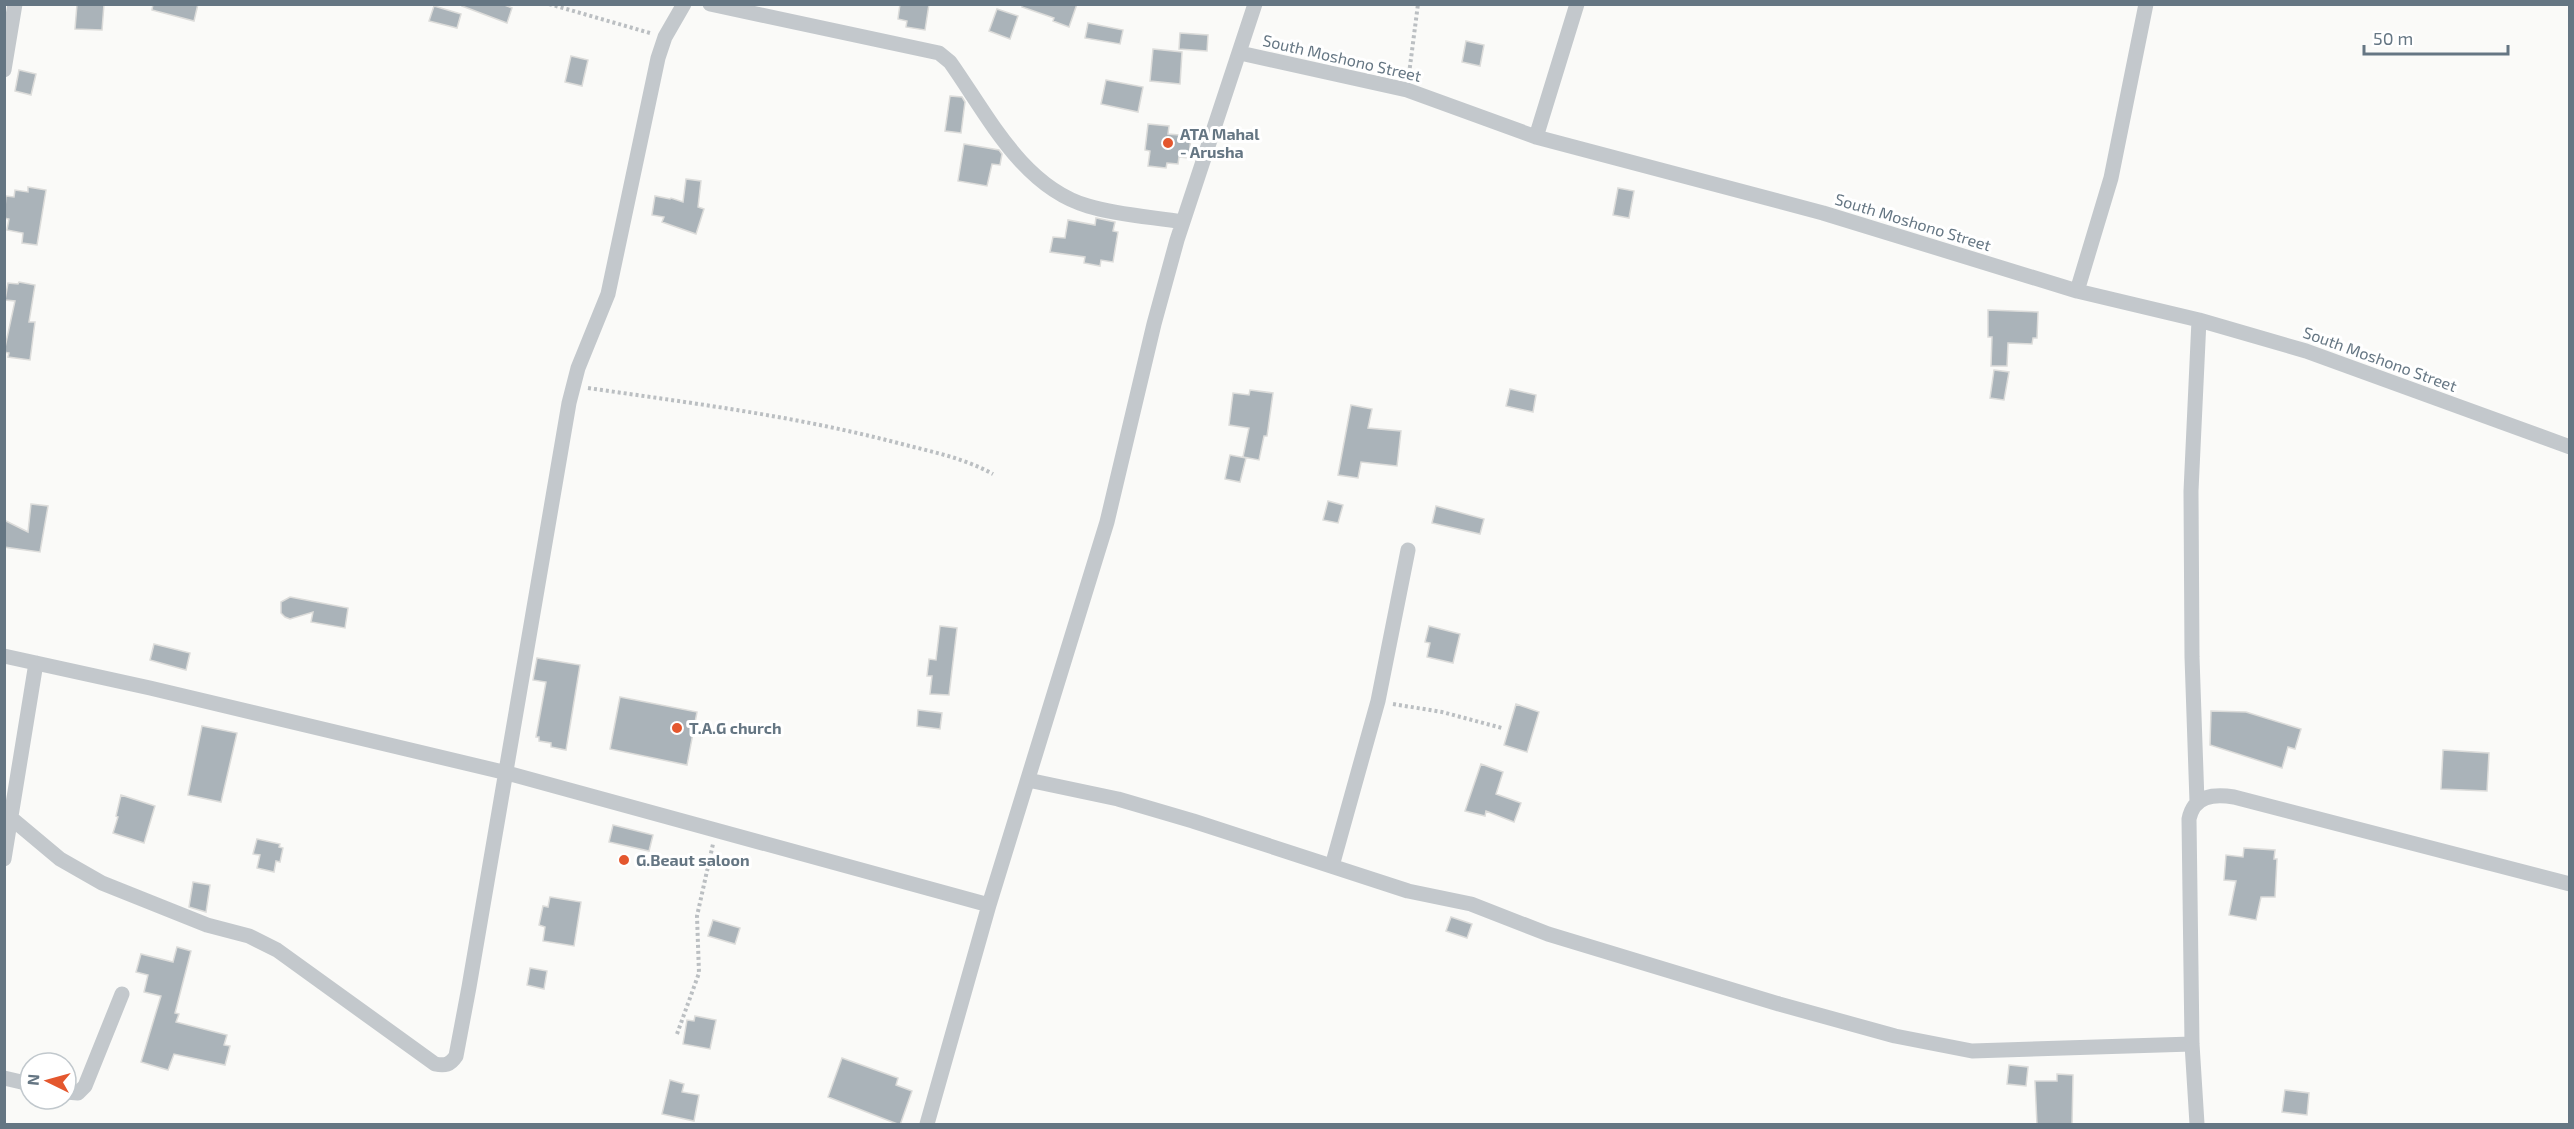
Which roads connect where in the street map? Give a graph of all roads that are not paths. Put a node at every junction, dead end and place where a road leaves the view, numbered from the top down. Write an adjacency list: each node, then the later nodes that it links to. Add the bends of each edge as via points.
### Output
1 (15, 4): 8 (street)
2 (684, 4): 17 (street, via 666,37 653,76 608,294 573,385)
3 (710, 4): 10 (street, via 939,53 951,62 1017,158 1041,182 1087,206)
4 (1255, 4): 7 (street)
5 (1577, 4): 9 (street)
6 (2146, 4): 11 (street, via 2111,178)
7 (1240, 53): 9 (street, South Moshono Street, via 1407,90); 10 (street)
8 (4, 70)
9 (1536, 137): 11 (street, South Moshono Street, via 1823,213)
10 (1183, 222): 18 (street, via 1154,324 1107,522)
11 (2077, 291): 12 (street, South Moshono Street)
12 (2199, 320): 13 (street, South Moshono Street, via 2306,351); 19 (street, via 2191,491)
13 (2570, 447)
14 (1408, 550): 22 (street, via 1378,701)
15 (4, 656): 16 (street)
16 (36, 663): 17 (street); 20 (street)
17 (507, 772): 20 (street, via 456,1056 443,1066 277,950 249,936 207,925 102,883 60,860); 24 (street)
18 (1028, 780): 22 (street, via 1129,802); 24 (street)
19 (2197, 802): 23 (street, via 2209,796 2234,797); 26 (street, via 2190,819)
20 (11, 818): 21 (street)
21 (4, 859)
22 (1332, 866): 26 (street, via 1408,891 1471,904 1539,932 1779,1004 1952,1048 2004,1052)
23 (2570, 884)
24 (989, 905): 28 (street)
25 (122, 994): 27 (street, via 85,1086)
26 (2192, 1044): 29 (street)
27 (78, 1093)
28 (927, 1125)
29 (2197, 1125)

